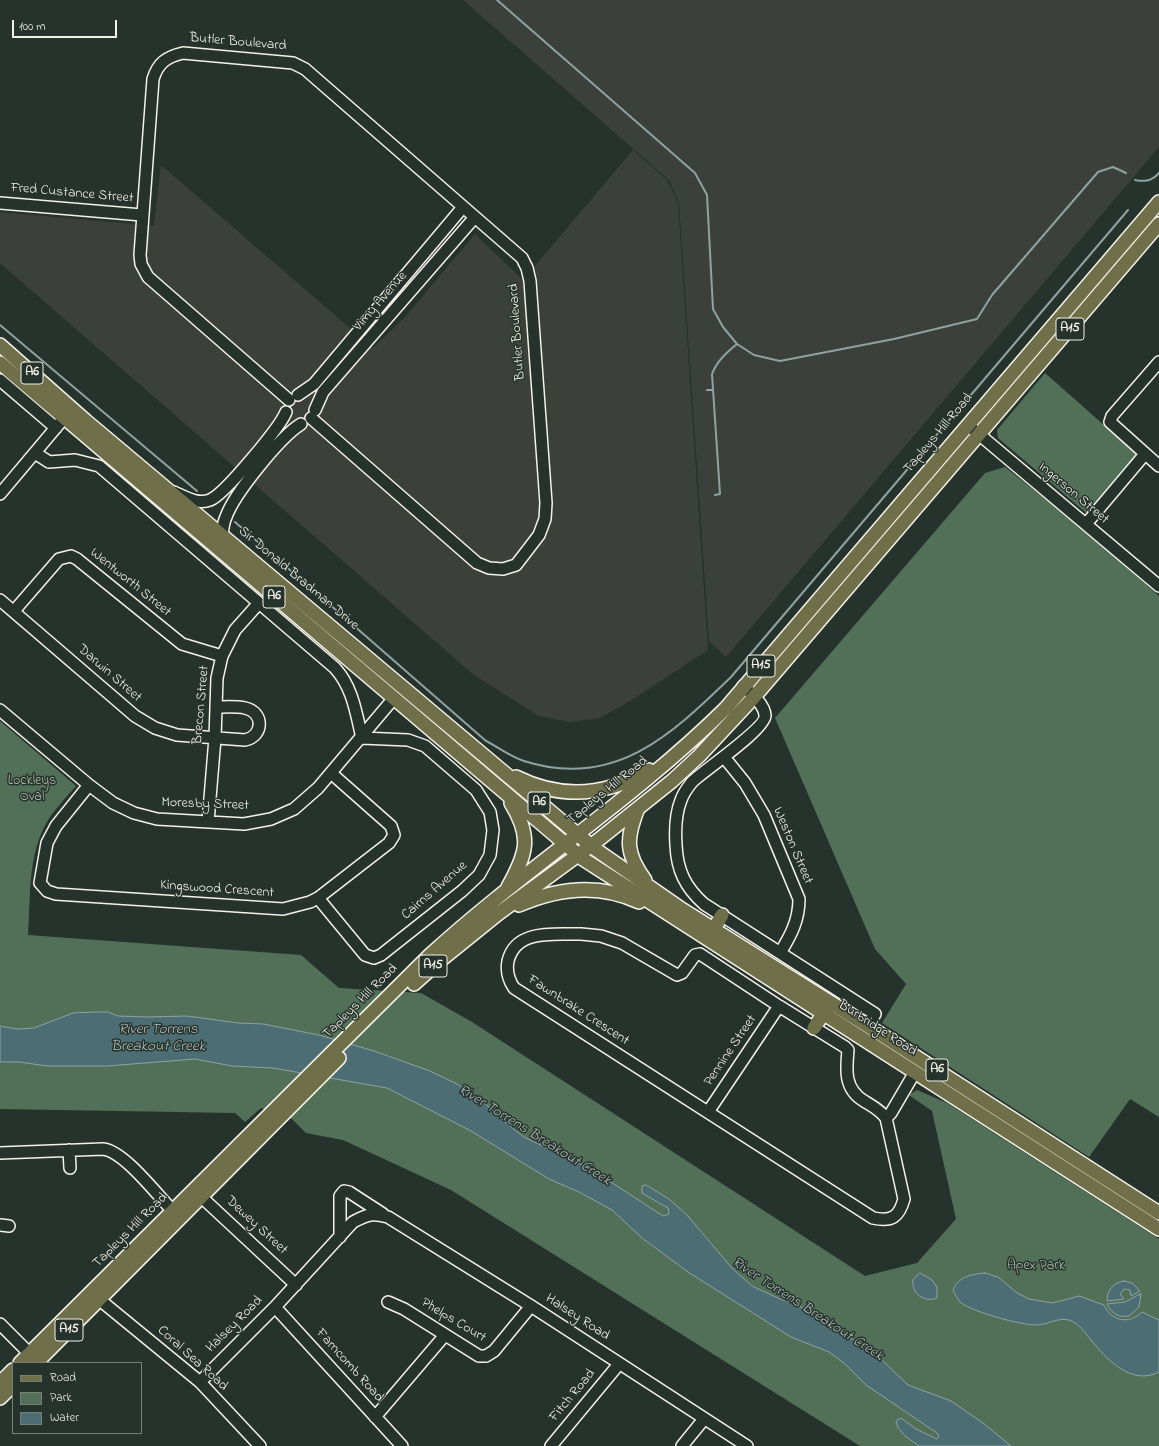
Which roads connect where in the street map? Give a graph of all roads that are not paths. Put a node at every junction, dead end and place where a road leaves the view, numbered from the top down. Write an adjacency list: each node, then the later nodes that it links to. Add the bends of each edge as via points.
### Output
1 (0, 203): 4 (street, Fred Custance Street)
2 (1159, 204): 20 (main road, Tapleys Hill Road / A15)
3 (464, 207): 4 (street, Butler Boulevard, via 305,69 293,63 183,53 164,60 157,68 153,79); 5 (street, Butler Boulevard); 13 (street, Vimy Avenue, via 314,384)
4 (142, 215): 13 (street, Butler Boulevard, via 140,255 141,264 148,277)
5 (475, 217): 16 (street, Vimy Avenue, via 323,392); 16 (street, Butler Boulevard, via 522,258 530,281 546,503 545,519 539,535 516,564 496,569 477,563)
6 (1159, 224): 8 (main road, Tapleys Hill Road / A15)
7 (1159, 233): 8 (main road)
8 (1146, 239): 21 (main road, Tapleys Hill Road / A15)
9 (0, 345): 14 (main road, Sir Donald Bradman Drive / A6)
10 (1159, 362): 23 (street, via 1112,416 1110,422)
11 (0, 363): 18 (main road, Sir Donald Bradman Drive / A6)
12 (0, 380): 18 (street, Sir Donald Bradman Drive)
13 (294, 397): 15 (street); 16 (street, via 303,395 310,399)
14 (64, 401): 17 (main road, Sir Donald Bradman Drive / A6); 18 (main road)
15 (286, 412): 19 (street, via 290,420); 25 (street, via 278,426 235,477 213,498 208,501 192,500)
16 (313, 414): 19 (street)
17 (86, 421): 18 (main road); 25 (main road, Sir Donald Bradman Drive / A6)
18 (60, 423): 22 (street); 37 (main road, Sir Donald Bradman Drive / A6)
19 (301, 424): 28 (street, via 286,435 242,489 225,518)
20 (968, 424): 21 (street, Ingerson Street); 35 (main road, Tapleys Hill Road / A15)
21 (980, 434): 27 (street, Ingerson Street); 36 (main road, Tapleys Hill Road / A15)
22 (35, 453): 26 (street); 31 (street, via 49,462 75,460 98,466)
23 (1145, 454): 24 (street); 27 (street)
24 (1159, 466)
25 (163, 486): 28 (main road, Sir Donald Bradman Drive / A6)
26 (0, 494)
27 (1086, 524): 29 (street, Ingerson Street)
28 (222, 535): 34 (main road, Sir Donald Bradman Drive / A6)
29 (1159, 586)
30 (0, 600): 32 (street, Darwin Street)
31 (259, 603): 33 (street, Brecon Street, via 235,630); 42 (street, via 344,678 350,690)
32 (14, 611): 33 (street, Wentworth Street, via 59,559 71,556 182,644); 41 (street, Darwin Street, via 135,716 155,728 177,735)
33 (222, 656): 39 (street, Brecon Street, via 217,678)
34 (392, 680): 37 (main road); 38 (main road, Sir Donald Bradman Drive / A6)
35 (743, 686): 36 (street); 43 (main road, Tapleys Hill Road / A15, via 726,708)
36 (754, 697): 44 (street, via 765,716 764,720); 49 (main road, Tapleys Hill Road / A15, via 684,771)
37 (394, 698): 38 (main road); 42 (street, Moresby Street); 48 (main road, Sir Donald Bradman Drive / A6)
38 (420, 703): 45 (main road, Sir Donald Bradman Drive / A6)
39 (216, 707): 41 (street, Brecon Street); 41 (street, Darwin Street, via 245,708 258,717 260,725 258,733 250,739)
40 (0, 710): 47 (street, Moresby Street)
41 (215, 738): 50 (street, Brecon Street)
42 (362, 738): 46 (street, Moresby Street); 57 (street, Cairns Avenue, via 408,740 425,746 476,790 492,819 494,830 490,856 479,874 462,891 382,955 374,958 365,955)
43 (677, 755): 45 (main road, via 624,783 601,790 576,792 544,789); 51 (main road, Tapleys Hill Road / A15)
44 (724, 757): 60 (street, Burbridge Road, via 691,783 681,800 676,818 677,857 681,874 694,895); 62 (street, Weston Street, via 745,783 764,814 799,899 796,923)
45 (500, 770): 51 (main road, Sir Donald Bradman Drive / A6)
46 (331, 773): 50 (street, Moresby Street, via 294,809 271,819 244,824); 57 (street, Kingswood Crescent, via 391,826 394,835 389,843)
47 (89, 785): 50 (street, Moresby Street, via 113,803 134,813 157,818); 57 (street, Kingswood Crescent, via 56,826 47,843 40,883 47,891 56,894 283,909)
48 (505, 794): 52 (main road, Sir Donald Bradman Drive / A6); 56 (main road, via 521,822 525,849 520,868)
49 (638, 808): 53 (main road, Tapleys Hill Road / A15); 55 (main road, via 630,828 629,848 634,863)
50 (208, 822)
51 (578, 836): 52 (main road, Tapleys Hill Road / A15); 53 (main road, A6)
52 (566, 845): 54 (main road, A6); 56 (main road, Tapleys Hill Road / A15)
53 (591, 846): 54 (main road, Tapleys Hill Road / A15); 55 (main road, Burbridge Road / A6)
54 (578, 855): 58 (main road, Burbridge Road / A6); 59 (main road, Tapleys Hill Road / A15)
55 (650, 888): 61 (main road, Burbridge Road / A6)
56 (504, 893): 65 (main road, Tapleys Hill Road / A15, via 442,945)
57 (318, 898)
58 (659, 908): 59 (main road, via 616,894 584,889 552,893); 64 (main road, Burbridge Road / A6)
59 (499, 914): 65 (main road, Tapleys Hill Road / A15, via 428,971)
60 (722, 916): 61 (main road); 62 (street, Burbridge Road)
61 (714, 929): 64 (main road, Burbridge Road / A6)
62 (780, 953): 66 (street, Burbridge Road, via 875,1014)
63 (779, 1006): 67 (street, Fawnbrake Crescent); 69 (street, Pennine Street); 69 (street, Fawnbrake Crescent, via 700,954 695,955 682,973 677,974 622,943 602,936 533,935 520,941 513,949 507,965 514,988)
64 (826, 1008): 66 (main road, Burbridge Road / A6); 67 (main road); 68 (main road, Burbridge Road / A6)
65 (368, 1024): 73 (main road, Tapleys Hill Road / A15, via 293,1093); 73 (main road, Tapleys Hill Road / A15, via 307,1092)
66 (868, 1026): 76 (main road, Burbridge Road / A6)
67 (814, 1028): 70 (street, Fawnbrake Crescent, via 848,1050 846,1073 849,1086 859,1098 881,1111)
68 (915, 1072): 70 (street); 79 (main road, Burbridge Road / A6)
69 (708, 1112): 70 (street, Fawnbrake Crescent, via 873,1218 884,1220 896,1216 904,1199)
70 (886, 1118)
71 (69, 1150): 72 (street); 74 (street); 77 (street, via 114,1151)
72 (0, 1153)
73 (226, 1165): 75 (main road, Tapleys Hill Road / A15)
74 (70, 1168)
75 (198, 1194): 77 (main road, Tapleys Hill Road / A15); 81 (street, Dewey Street, via 214,1206)
76 (1159, 1213)
77 (177, 1215): 82 (main road, Tapleys Hill Road / A15)
78 (388, 1217): 80 (street, Halsey Road, via 365,1215 353,1222); 80 (street, Halsey Road, via 344,1191 340,1196); 84 (street, Halsey Road)
79 (1159, 1229)
80 (340, 1236): 81 (street, Halsey Road)
81 (296, 1285): 85 (street, Halsey Road)
82 (95, 1296): 88 (main road, Tapleys Hill Road / A15); 92 (street, Coral Sea Road)
83 (388, 1302): 87 (street, Phelps Court)
84 (531, 1306): 87 (street, Phelps Court, via 494,1351 486,1356 479,1356); 90 (street, Halsey Road)
85 (275, 1307): 92 (street, Halsey Road); 96 (street, Farncomb Road)
86 (0, 1324): 88 (street)
87 (445, 1335): 96 (street)
88 (34, 1359): 89 (main road, Tapleys Hill Road / A15)
89 (24, 1362)
90 (619, 1364): 97 (street, Halsey Road); 100 (street, Fitch Road)
91 (12, 1371): 93 (main road)
92 (200, 1382): 98 (street, Coral Sea Road)
93 (0, 1383)
94 (12, 1386): 95 (main road)
95 (0, 1398)
96 (375, 1417): 99 (street, Farncomb Road)
97 (704, 1419): 101 (street); 102 (street, Halsey Road)
98 (260, 1446)
99 (402, 1446)
100 (550, 1446)
101 (682, 1446)
102 (748, 1446)

